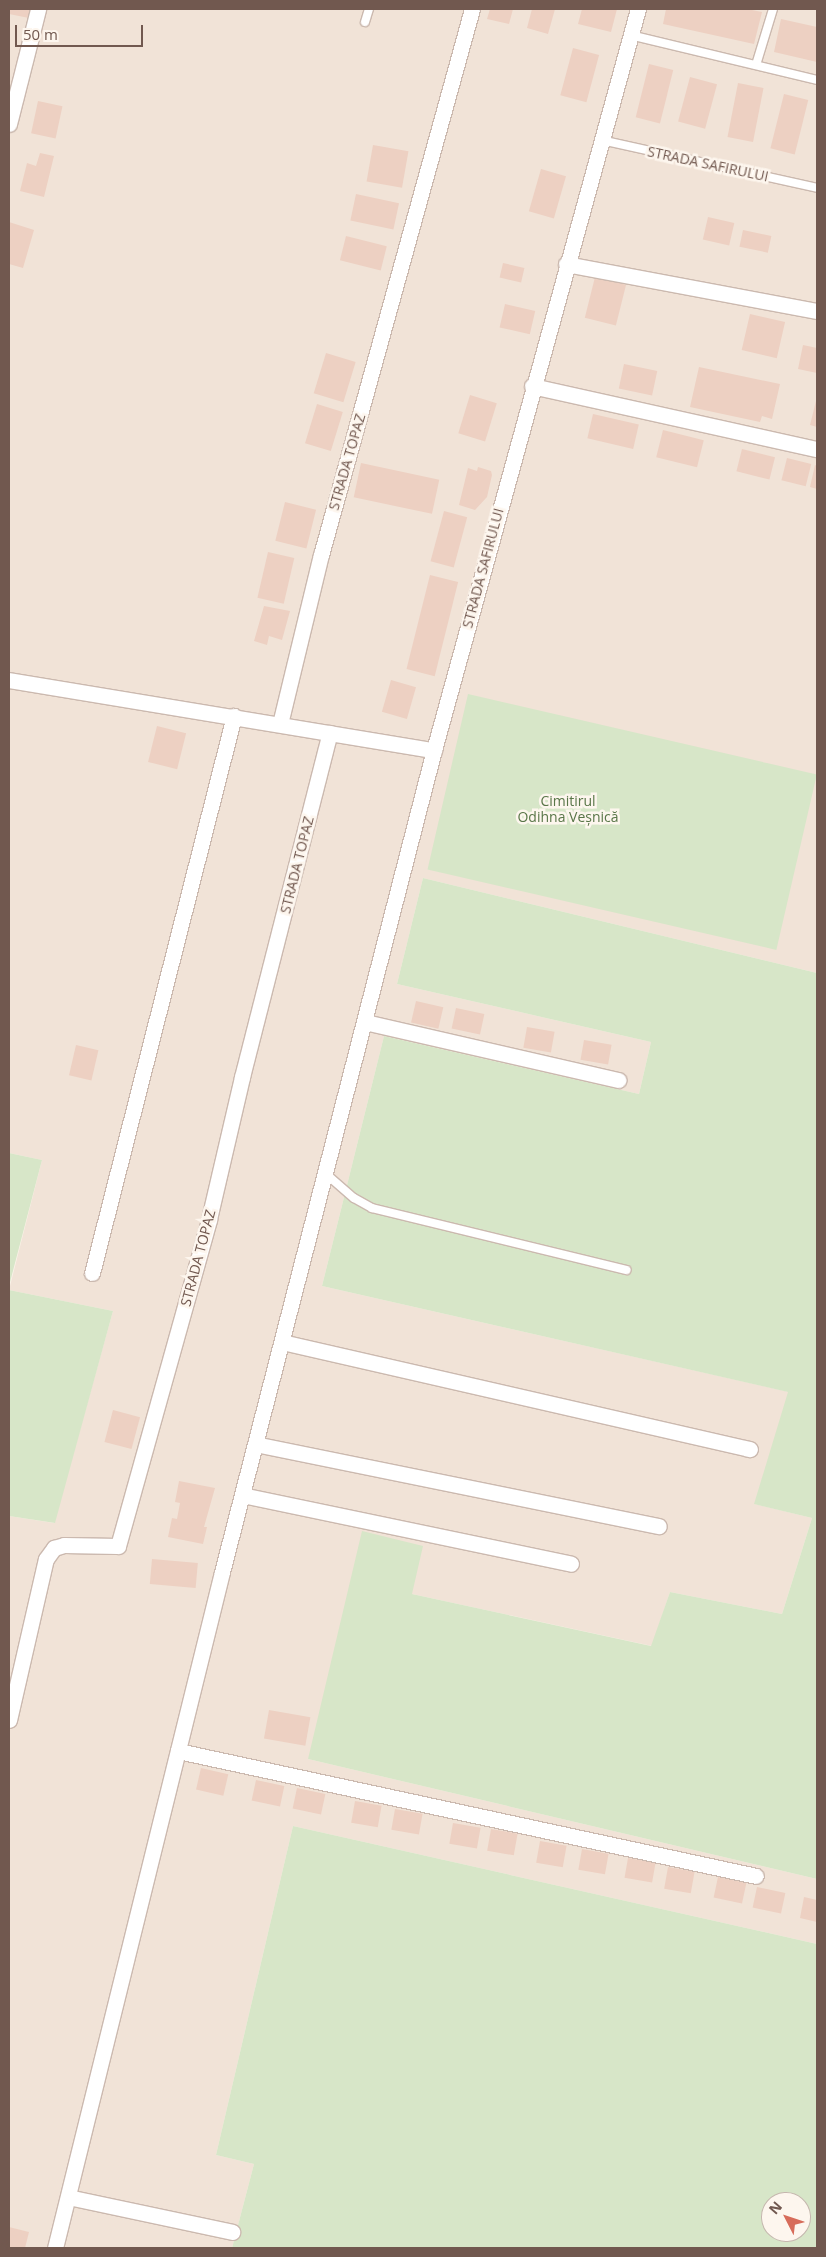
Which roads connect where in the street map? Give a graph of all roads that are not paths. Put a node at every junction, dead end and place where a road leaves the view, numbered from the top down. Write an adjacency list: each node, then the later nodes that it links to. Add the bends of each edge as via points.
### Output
1 (38, 9): 10 (street)
2 (369, 9): 6 (lane)
3 (472, 9): 19 (street, STRADA TOPAZ, via 321,555)
4 (638, 9): 7 (street, STRADA SAFIRULUI)
5 (773, 9): 8 (lane)
6 (365, 22)
7 (630, 35): 8 (lane); 11 (street, STRADA SAFIRULUI)
8 (756, 65): 9 (lane)
9 (817, 80)
10 (9, 124)
11 (599, 140): 12 (lane, STRADA SAFIRULUI); 13 (street, STRADA SAFIRULUI)
12 (817, 188)
13 (566, 264): 14 (street); 15 (street, STRADA SAFIRULUI)
14 (817, 311)
15 (532, 386): 16 (street); 21 (street, STRADA SAFIRULUI)
16 (817, 449)
17 (9, 680): 18 (street)
18 (234, 716): 19 (street); 26 (street)
19 (280, 724): 20 (street)
20 (330, 732): 21 (street); 33 (street, STRADA TOPAZ, via 209,1219 118,1546 64,1545 54,1548 46,1559)
21 (434, 750): 22 (street, STRADA SAFIRULUI)
22 (365, 1022): 23 (street); 24 (street, STRADA SAFIRULUI)
23 (618, 1080)
24 (325, 1173): 25 (lane, via 354,1198 372,1208); 27 (street, STRADA SAFIRULUI)
25 (627, 1270)
26 (92, 1274)
27 (282, 1342): 28 (street, STRADA SAFIRULUI); 29 (street)
28 (256, 1444): 30 (street, STRADA SAFIRULUI); 31 (street)
29 (750, 1449)
30 (242, 1495): 32 (street); 34 (street, STRADA SAFIRULUI)
31 (659, 1526)
32 (571, 1564)
33 (9, 1720)
34 (178, 1751): 35 (street); 36 (street, STRADA SAFIRULUI)
35 (756, 1876)
36 (68, 2197): 37 (street); 38 (street, STRADA SAFIRULUI)
37 (232, 2232)
38 (55, 2248)

